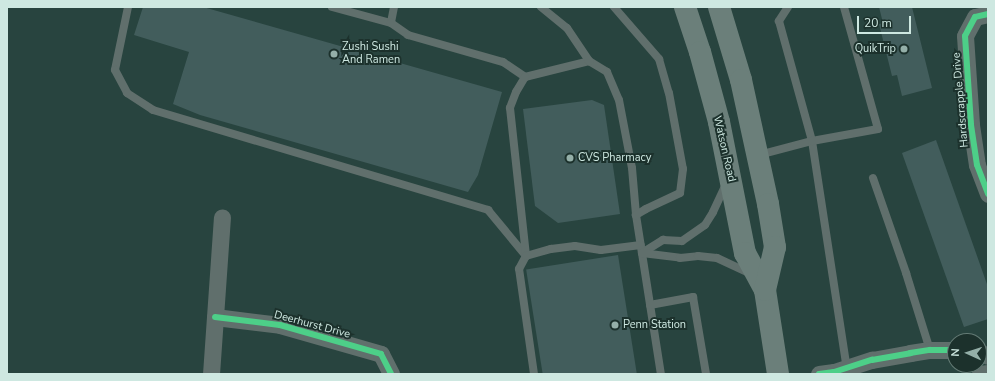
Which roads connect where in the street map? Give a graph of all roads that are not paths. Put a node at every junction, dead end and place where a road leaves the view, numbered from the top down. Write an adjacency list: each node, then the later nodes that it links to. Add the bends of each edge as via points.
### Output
1 (128, 7): 22 (lane, via 115,70 126,93 153,110 488,210)
2 (332, 7): 11 (lane)
3 (394, 7): 11 (lane)
4 (541, 7): 12 (lane, via 567,28)
5 (614, 7): 19 (lane, via 659,60 669,93 683,169 680,193)
6 (685, 7): 16 (main road, Watson Road, via 709,84)
7 (719, 7): 15 (main road, Watson Road)
8 (788, 7): 14 (lane, via 779,21)
9 (844, 7): 14 (lane, via 878,129)
10 (988, 14): 18 (street, Hardscrapple Drive, via 975,17 965,36 971,125 977,165)
11 (392, 23): 13 (lane, via 408,36 503,62)
12 (589, 62): 13 (lane); 19 (lane, via 607,72 619,100 632,168)
13 (525, 77): 22 (lane, via 510,108)
14 (812, 141): 15 (lane); 28 (lane)
15 (758, 155): 23 (main road, Watson Road, via 774,247)
16 (730, 173): 21 (lane, via 705,226 682,241 664,240); 23 (main road, Watson Road, via 745,253)
17 (873, 178): 26 (lane)
18 (988, 194)
19 (636, 215): 21 (lane)
20 (222, 217): 25 (street)
21 (641, 249): 22 (lane, via 601,250 575,246); 23 (lane, via 680,258 717,258); 24 (lane)
22 (526, 256): 32 (lane, via 519,269)
23 (762, 285): 35 (main road, Watson Road)
24 (650, 305): 33 (lane); 34 (lane, via 693,296)
25 (215, 317): 30 (street); 31 (street, Deerhurst Drive, via 280,325 381,354)
26 (930, 350): 27 (street); 28 (street, via 872,360)
27 (947, 350)
28 (848, 371): 36 (street)
29 (988, 373): 37 (street)
30 (211, 374)
31 (391, 374)
32 (534, 374)
33 (661, 374)
34 (706, 374)
35 (778, 374)
36 (819, 374)
37 (980, 374)

